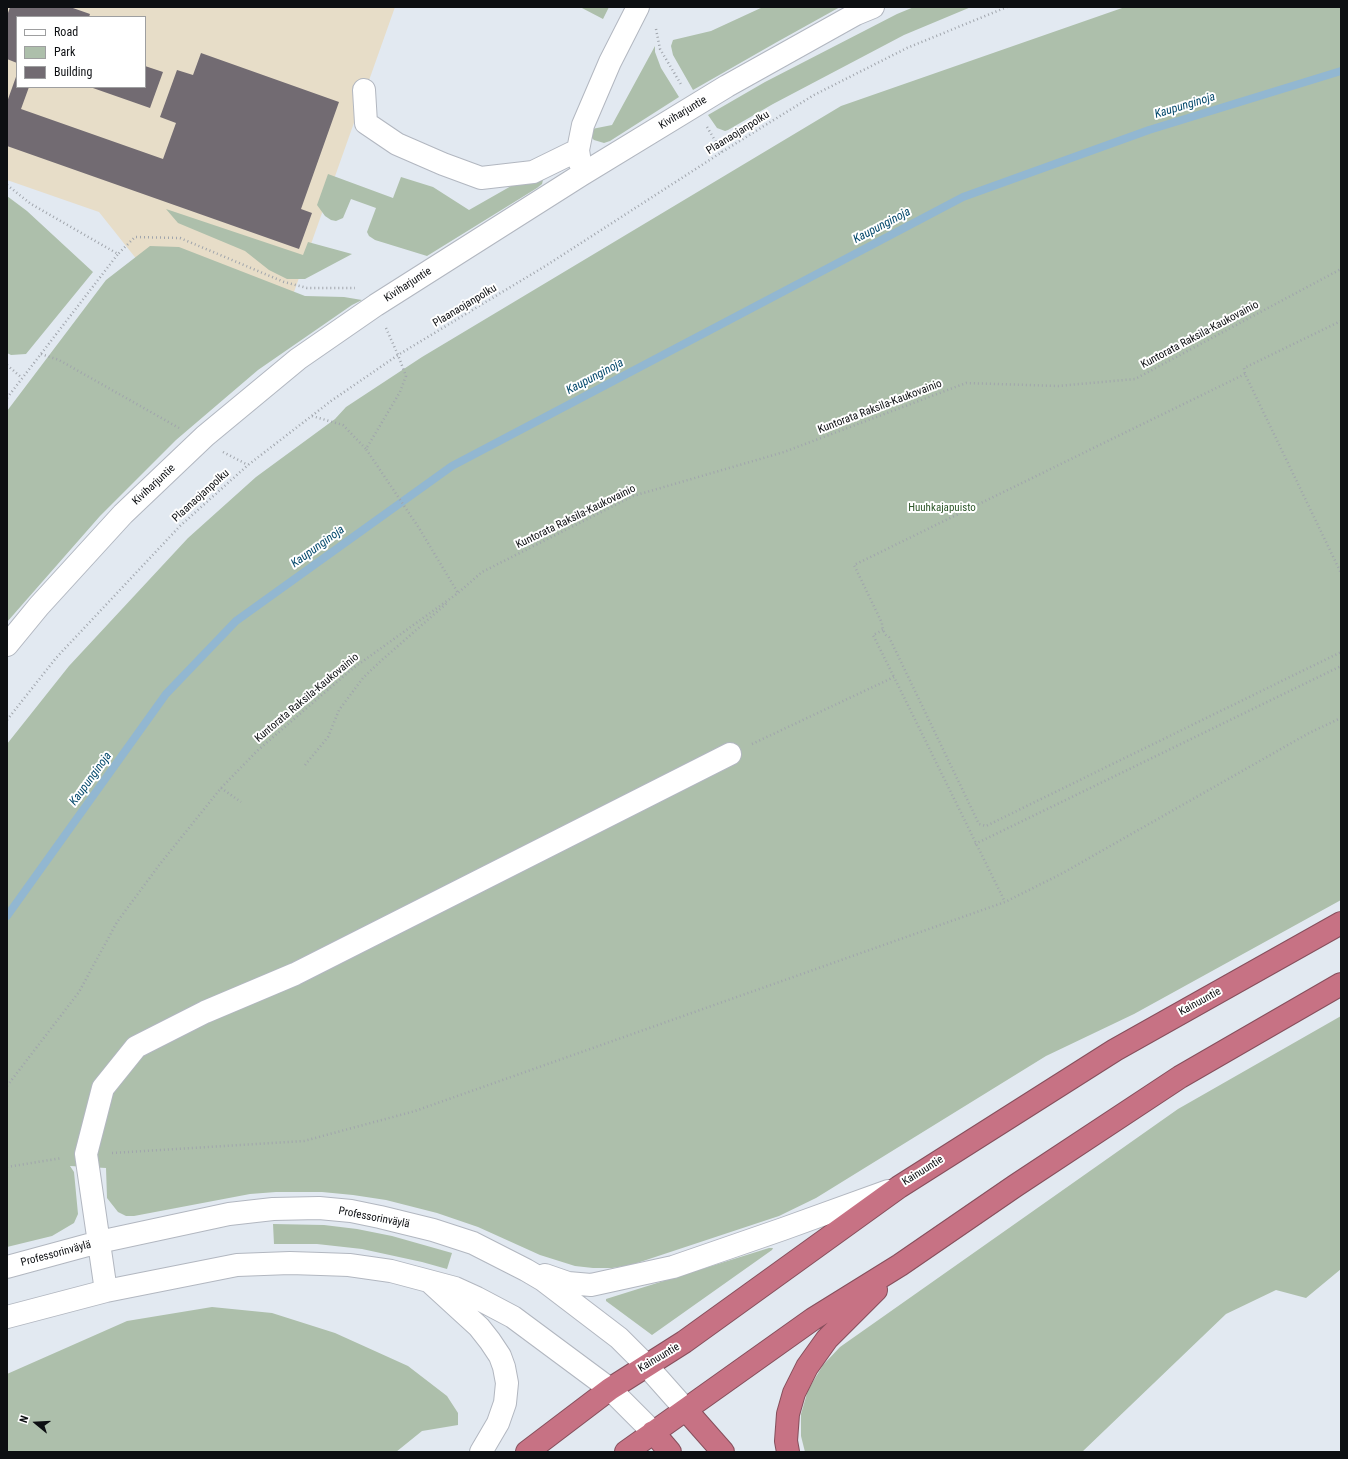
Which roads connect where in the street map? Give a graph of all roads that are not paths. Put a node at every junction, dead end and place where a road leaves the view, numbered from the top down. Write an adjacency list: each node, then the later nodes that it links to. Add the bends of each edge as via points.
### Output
1 (638, 7): 4 (street, via 610,62 583,125)
2 (873, 7): 5 (street, Kiviharjuntie, via 856,14 694,106)
3 (364, 90): 4 (street, via 366,123 397,144 481,178 533,172)
4 (578, 150): 5 (street)
5 (581, 175): 6 (street, Kiviharjuntie, via 376,305 298,359 201,440 123,514)
6 (7, 644)
7 (730, 754): 11 (street, via 295,974 205,1012 136,1048 103,1088 86,1154)
8 (1341, 923): 10 (highway, Kainuuntie, via 1115,1050)
9 (1341, 984): 12 (highway, via 1180,1077)
10 (898, 1187): 14 (street, via 673,1267 591,1285 568,1283); 18 (highway, Kainuuntie, via 684,1342)
11 (99, 1242): 13 (street, Professorinväylä); 14 (street, Professorinväylä, via 229,1214 273,1209 319,1208 351,1211 433,1230 473,1243); 16 (street)
12 (900, 1265): 20 (highway, via 814,1319); 27 (highway, via 827,1339 807,1366 794,1393 788,1414)
13 (7, 1267)
14 (526, 1270): 18 (street, Professorinväylä, via 544,1280 619,1338)
15 (428, 1281): 16 (street, via 391,1271 348,1265 290,1263 237,1266); 19 (street, via 455,1288 513,1317); 22 (street, via 479,1327 500,1356 504,1367 507,1383 505,1403 498,1423)
16 (106, 1290): 17 (street)
17 (7, 1317)
18 (646, 1365): 19 (highway, Kainuuntie); 20 (street, Professorinväylä)
19 (610, 1389): 21 (street); 23 (highway, Kainuuntie)
20 (686, 1410): 21 (highway); 26 (highway)
21 (653, 1432): 24 (highway); 25 (highway)
22 (481, 1452)
23 (527, 1452)
24 (626, 1452)
25 (670, 1452)
26 (723, 1452)
27 (788, 1452)

